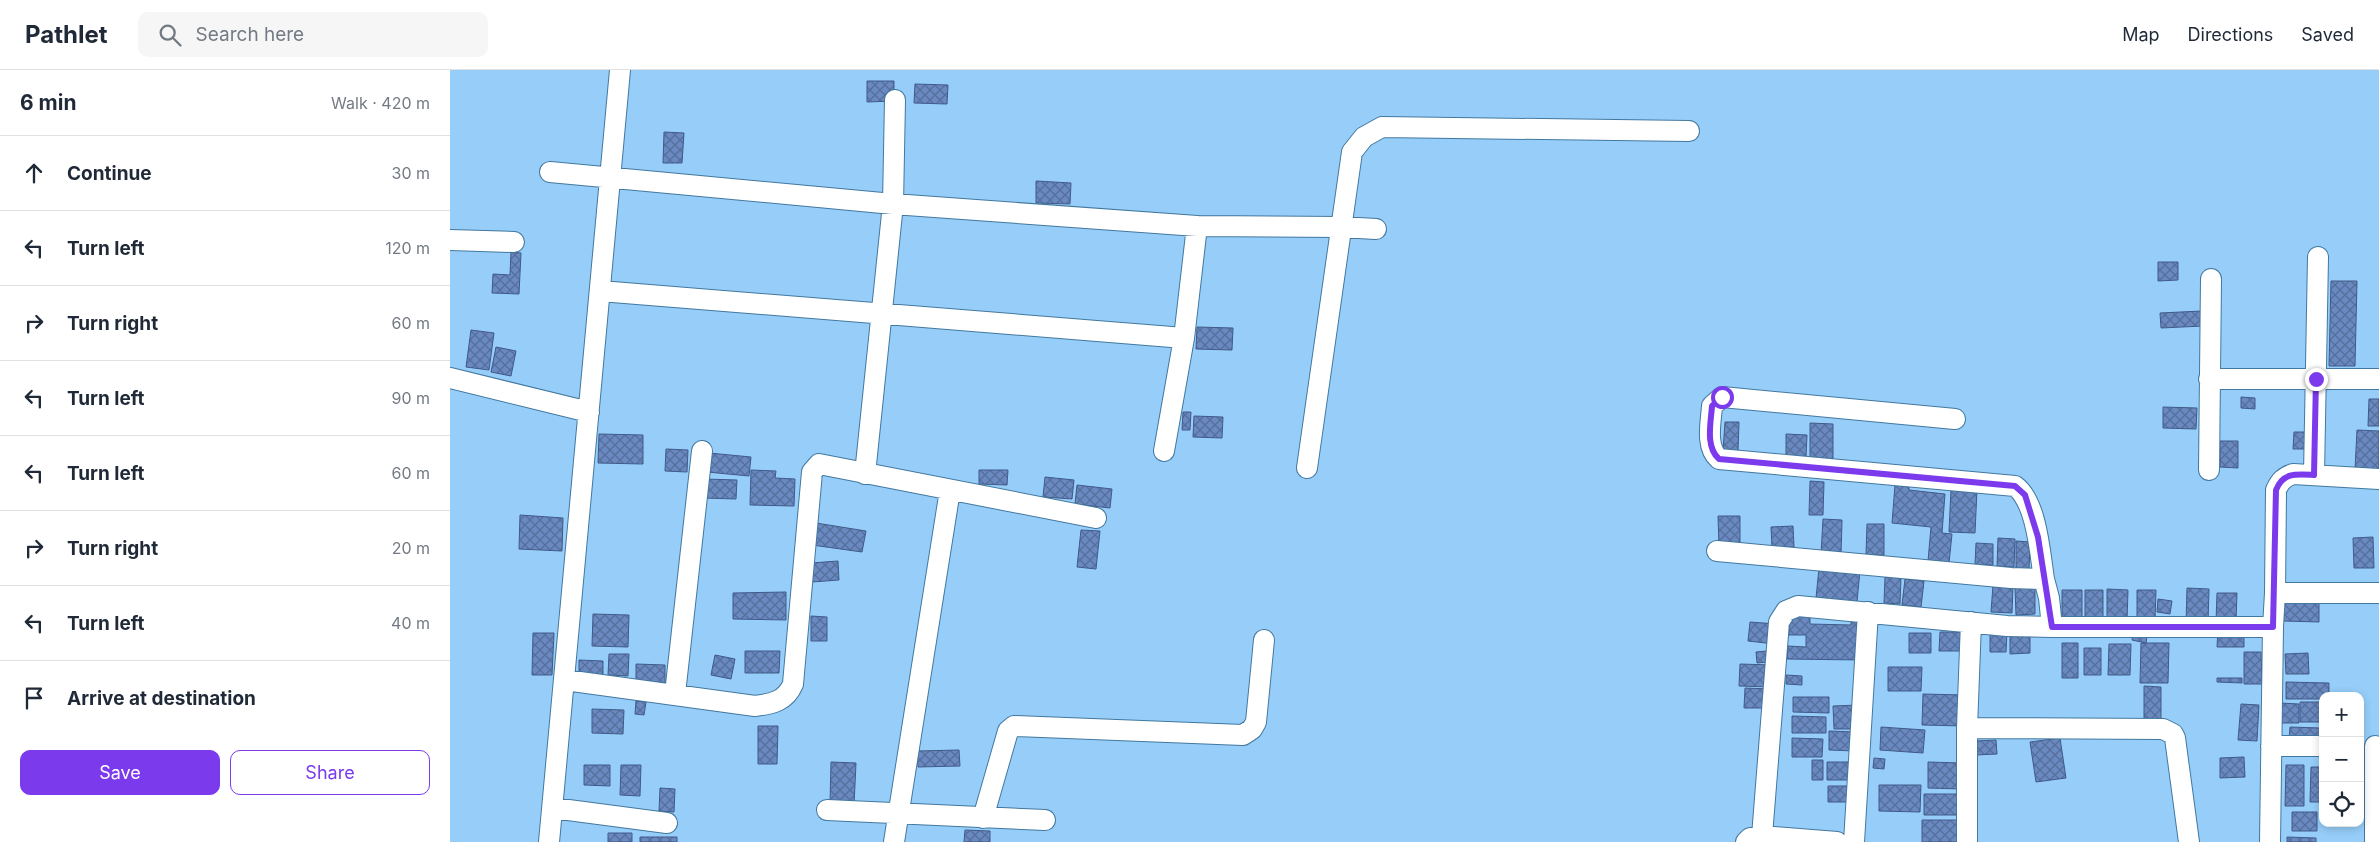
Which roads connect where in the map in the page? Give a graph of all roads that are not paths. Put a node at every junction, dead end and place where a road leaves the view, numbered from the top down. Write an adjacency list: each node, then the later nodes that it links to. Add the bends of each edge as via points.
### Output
1 (620, 70): 5 (street)
2 (895, 100): 6 (street)
3 (1689, 131): 8 (street, via 1382,127 1364,137 1352,152)
4 (550, 172): 5 (street)
5 (611, 176): 6 (street); 14 (street)
6 (893, 204): 7 (street); 15 (street)
7 (1197, 226): 8 (street); 16 (street)
8 (1342, 227): 9 (street); 25 (street)
9 (1376, 230)
10 (450, 240): 11 (street)
11 (514, 242)
12 (2318, 257): 19 (street)
13 (2211, 279): 18 (street)
14 (600, 291): 15 (street); 21 (street)
15 (882, 313): 16 (street); 27 (street)
16 (1184, 338): 24 (street)
17 (450, 378): 21 (street)
18 (2210, 379): 19 (street); 26 (street)
19 (2316, 379): 20 (street); 28 (street)
20 (2379, 379)
21 (589, 412): 41 (street)
22 (1954, 419): 33 (street, via 1722,397 1712,406 1710,446 1719,459 2015,486 2025,495 2038,537)
23 (702, 451): 42 (street)
24 (1164, 451)
25 (1307, 468)
26 (2209, 470)
27 (865, 474): 30 (street); 42 (street, via 823,463 812,472 789,693 769,705 755,706)
28 (2314, 475): 29 (street); 34 (street, via 2284,477 2276,490)
29 (2379, 480)
30 (950, 490): 31 (street); 49 (street)
31 (1096, 518)
32 (1717, 551): 33 (street)
33 (2044, 579): 38 (street)
34 (2275, 592): 35 (street); 39 (street)
35 (2379, 593)
36 (1868, 612): 37 (street); 53 (street, via 1798,606 1786,611 1779,622); 57 (street)
37 (1971, 622): 38 (street); 43 (street)
38 (2052, 627): 39 (street)
39 (2273, 627): 44 (street)
40 (1264, 640): 50 (street, via 1256,722 1243,735 1014,726 1008,731)
41 (565, 680): 42 (street); 47 (street)
42 (675, 694)
43 (1967, 728): 58 (street); 59 (street, via 2169,731 2175,738)
44 (2271, 746): 45 (street); 60 (street)
45 (2319, 746)
46 (2371, 746): 61 (street)
47 (553, 808): 52 (street); 54 (street)
48 (827, 810): 49 (street)
49 (898, 815): 50 (street); 55 (street)
50 (983, 818): 51 (street)
51 (1044, 820)
52 (667, 823)
53 (1754, 839): 56 (street)
54 (550, 842)
55 (894, 842)
56 (1837, 842)
57 (1854, 842)
58 (1967, 842)
59 (2189, 842)
60 (2270, 842)
61 (2375, 842)

